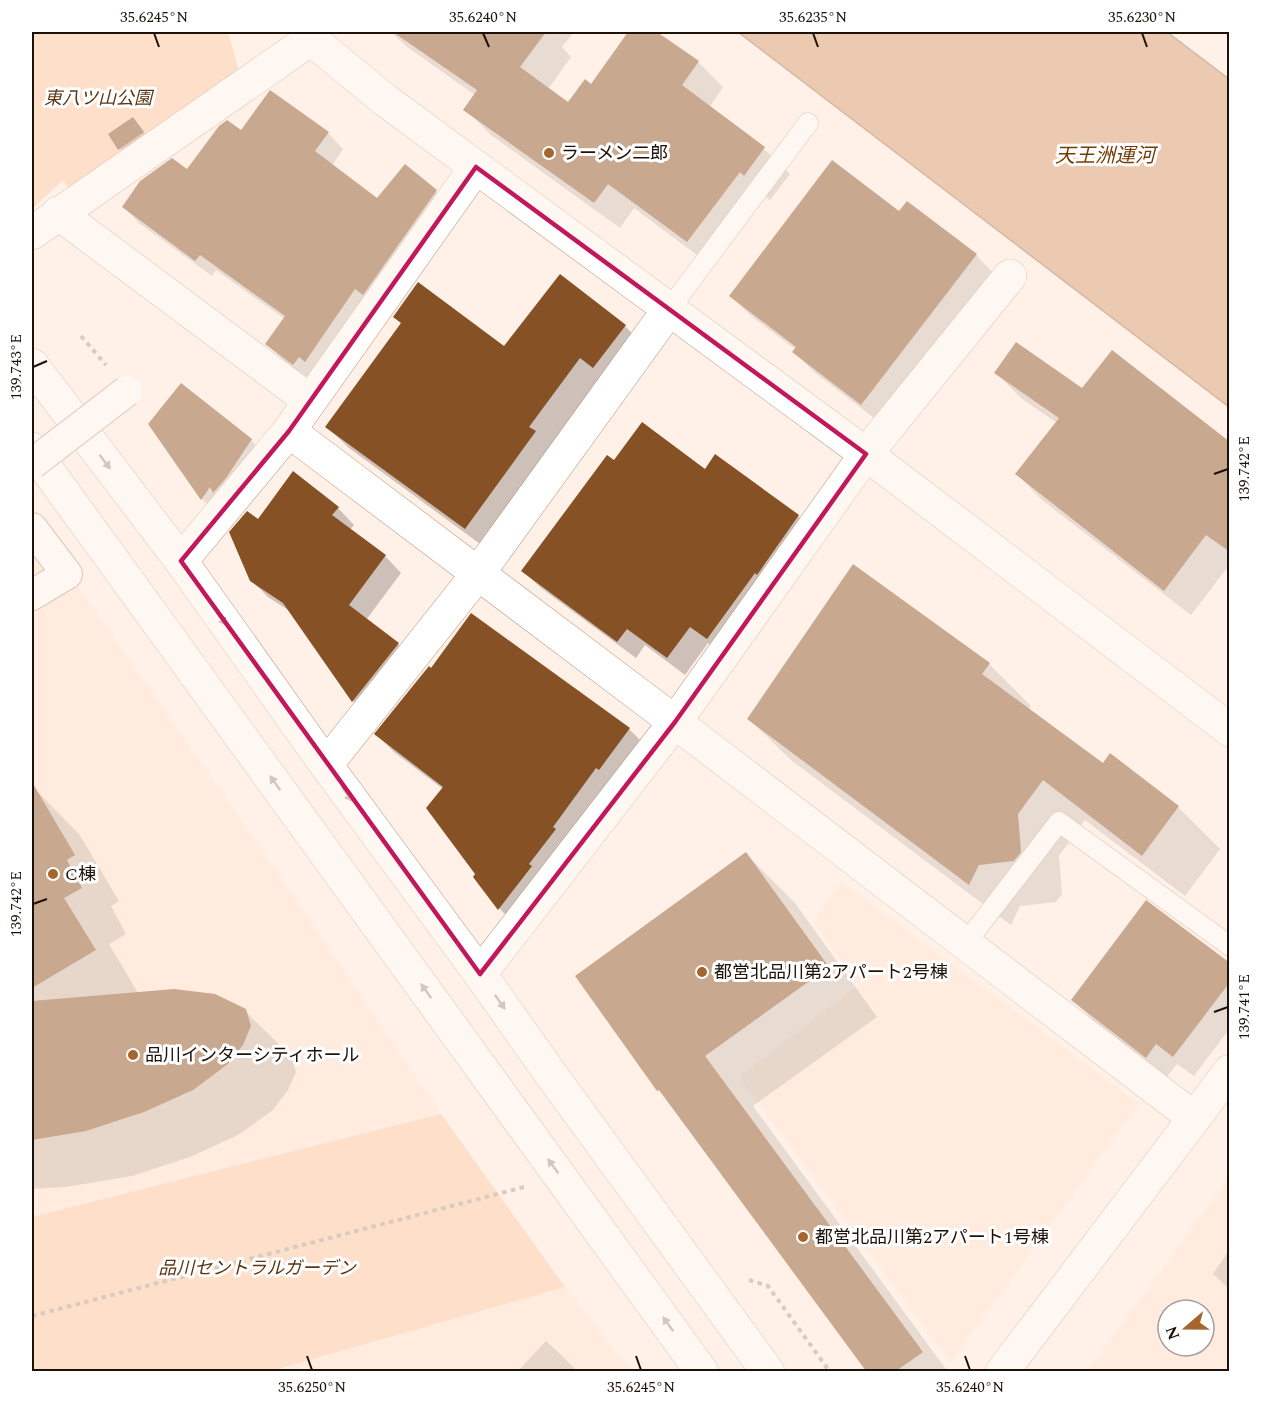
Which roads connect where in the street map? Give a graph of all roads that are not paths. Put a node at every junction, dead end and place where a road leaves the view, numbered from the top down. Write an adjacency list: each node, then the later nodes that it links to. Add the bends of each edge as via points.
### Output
1 (313, 34): 3 (street, via 386,100); 4 (street)
2 (808, 123): 7 (lane)
3 (476, 167): 7 (street); 10 (street)
4 (58, 213): 5 (street); 10 (street)
5 (32, 233)
6 (1010, 276): 13 (street)
7 (670, 308): 13 (street); 17 (street)
8 (32, 365): 16 (street, one-way to 16)
9 (127, 391): 14 (street, bridge)
10 (309, 400): 11 (street)
11 (289, 431): 16 (street); 17 (street)
12 (32, 449): 27 (street, one-way to 12)
13 (866, 454): 19 (street); 20 (street)
14 (32, 464)
15 (32, 528): 18 (street, via 68,574)
16 (181, 561): 21 (street, one-way to 21)
17 (477, 575): 19 (street); 21 (street)
18 (32, 595)
19 (675, 723): 22 (street); 24 (street)
20 (1230, 730)
21 (326, 765): 24 (street, one-way to 24)
22 (965, 944): 23 (lane, via 1059,822); 26 (street)
23 (1230, 946)
24 (480, 974): 28 (street, one-way to 28)
25 (1230, 1071): 26 (street)
26 (1194, 1118): 29 (street)
27 (702, 1371)
28 (768, 1371)
29 (1002, 1371)

